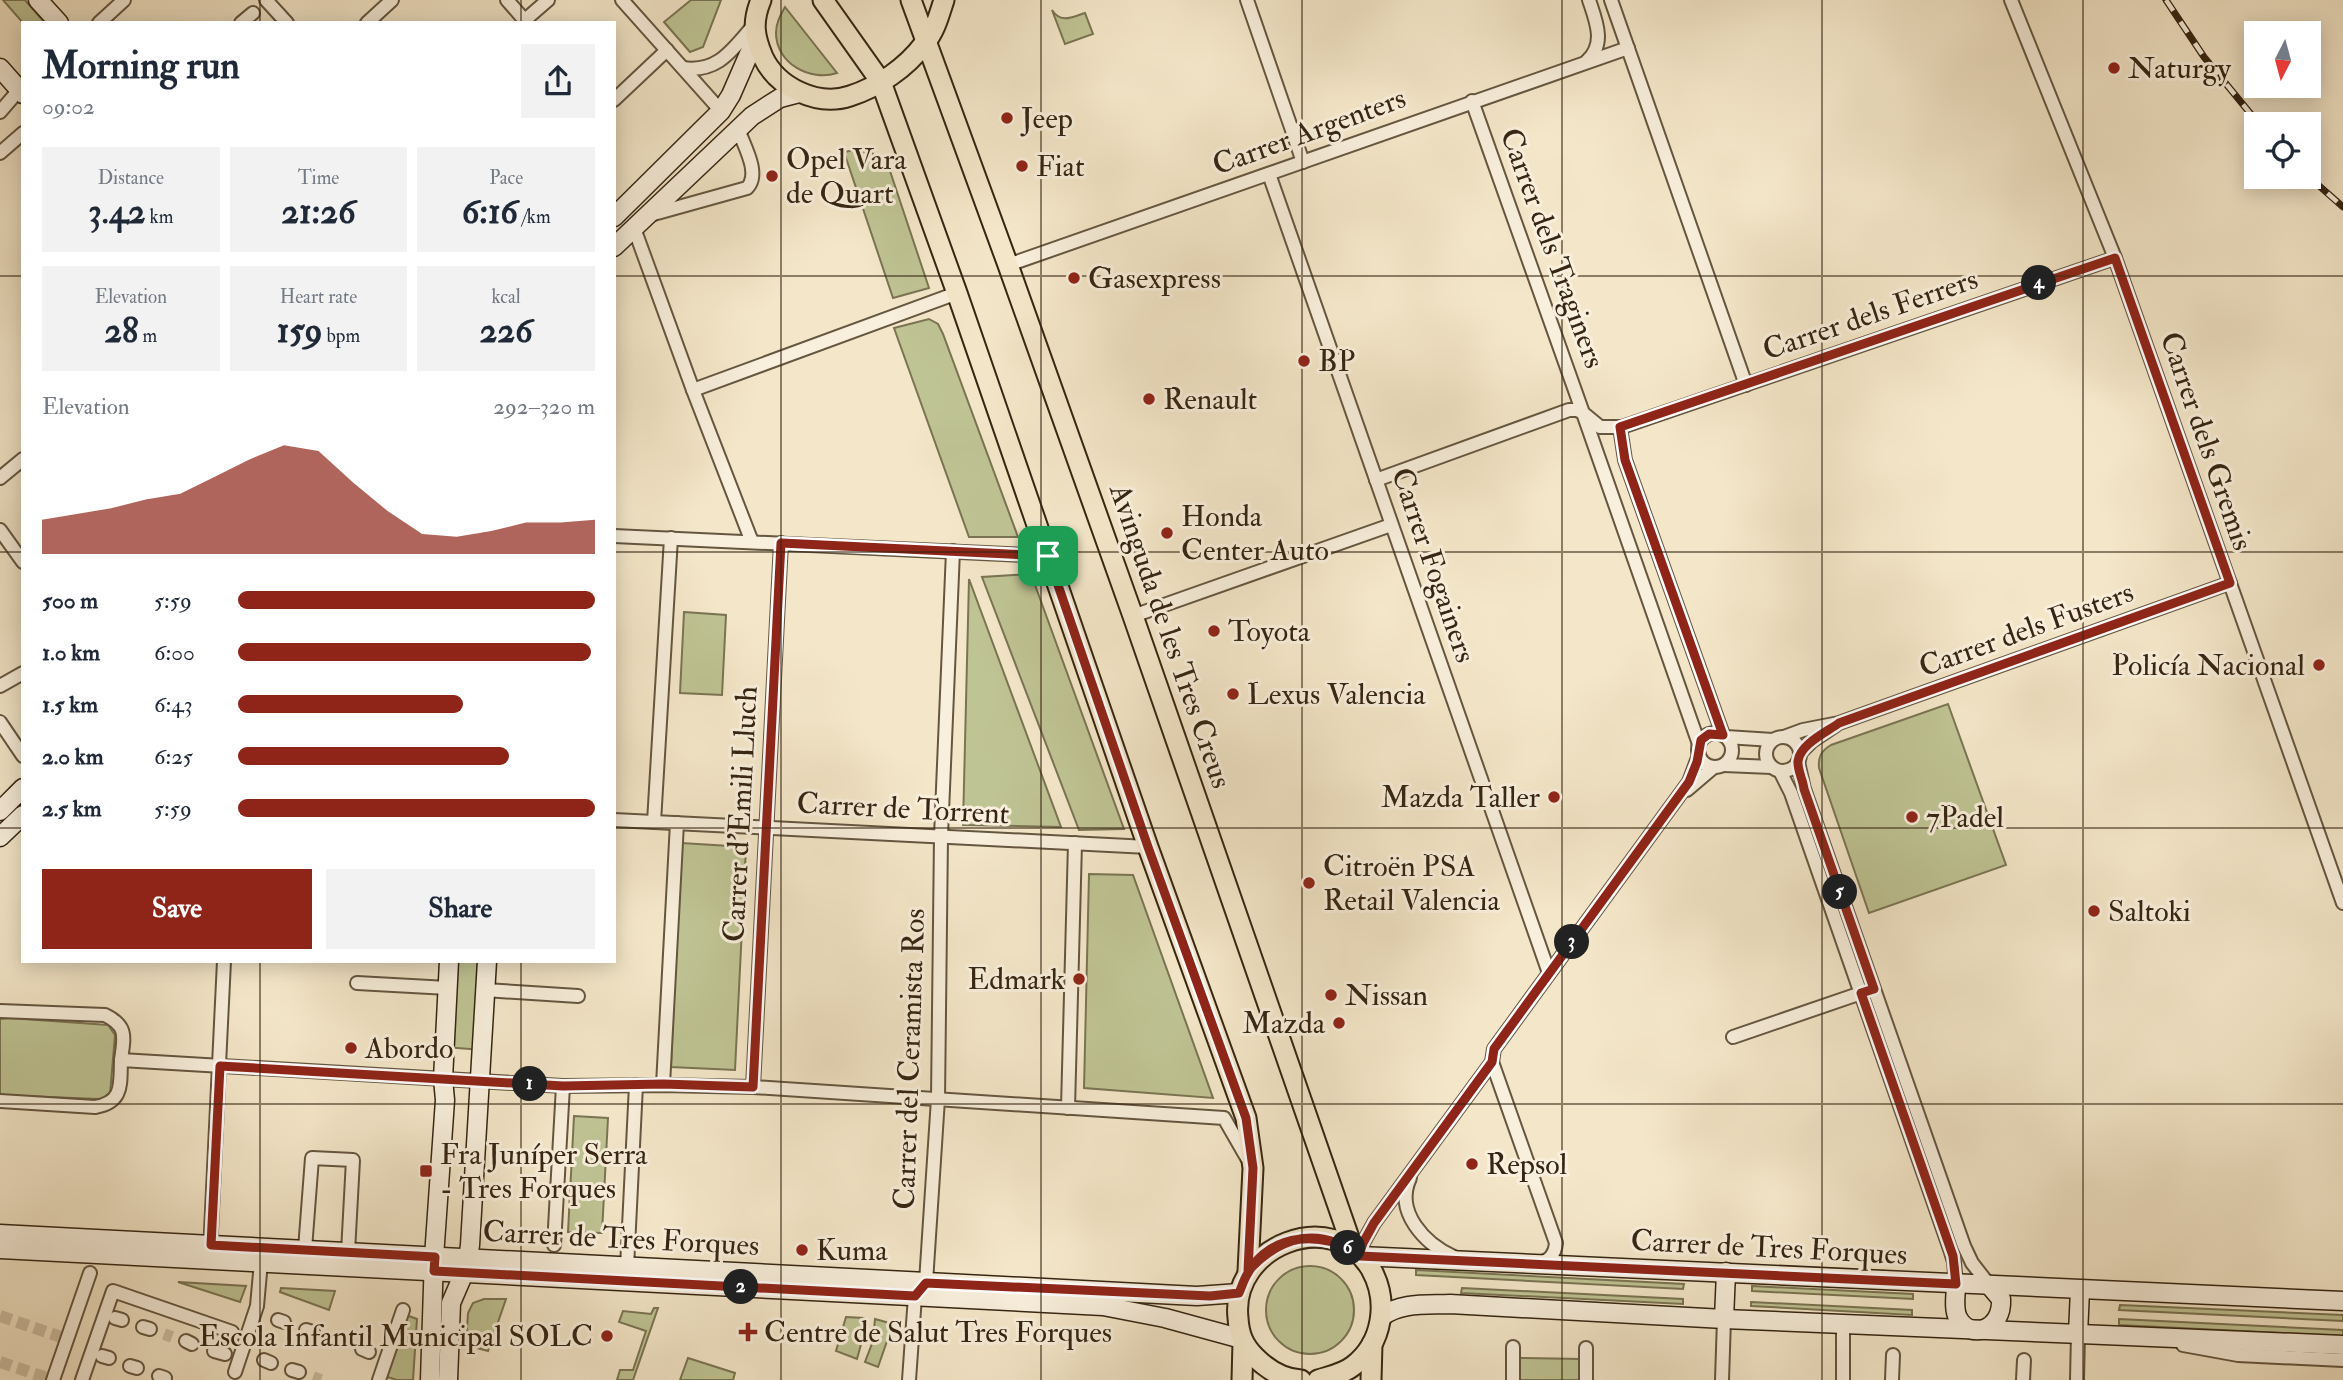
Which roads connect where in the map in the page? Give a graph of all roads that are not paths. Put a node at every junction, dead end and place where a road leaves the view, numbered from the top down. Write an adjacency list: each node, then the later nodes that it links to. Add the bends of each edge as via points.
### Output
1 (38, 0): 17 (main road)
2 (124, 0): 18 (street)
3 (266, 0): 20 (street)
4 (392, 0): 21 (street)
5 (507, 0): 22 (street)
6 (548, 0): 22 (street)
7 (622, 0): 26 (street)
8 (761, 0): 23 (main road)
9 (823, 0): 30 (main road)
10 (911, 0): 24 (main road, Avinguda de les Tres Creus)
11 (944, 0): 24 (main road)
12 (1247, 0): 41 (street)
13 (1611, 0): 25 (street)
14 (2011, 0): 46 (street, Carrer dels Gremis)
15 (1591, 2): 27 (street, via 1598,38)
16 (253, 13): 19 (street)
17 (57, 21)
18 (101, 21)
19 (243, 21)
20 (285, 21)
21 (369, 21)
22 (526, 21)
23 (754, 33): 29 (street, via 709,68); 33 (main road, via 768,66); 36 (main road)
24 (926, 43): 30 (main road); 47 (main road, Avinguda de les Tres Creus)
25 (1628, 48): 27 (street, Carrer Argenters); 49 (street)
26 (667, 50): 29 (street); 34 (street)
27 (1585, 63): 35 (street, Carrer Argenters)
28 (0, 68): 31 (main road)
29 (682, 68): 36 (street)
30 (881, 82): 33 (main road, via 848,97); 48 (main road)
31 (21, 90)
32 (21, 92): 37 (street)
33 (799, 93): 38 (main road, via 764,107)
34 (616, 98)
35 (1472, 101): 41 (street, Carrer Argenters); 51 (street, Carrer dels Traginers)
36 (721, 111): 43 (main road)
37 (0, 112)
38 (738, 129): 44 (main road); 44 (street, via 753,173 747,188)
39 (21, 135): 40 (street)
40 (0, 153)
41 (1303, 162): 42 (street, Carrer Argenters)
42 (1269, 174): 47 (street, Carrer Argenters); 55 (street, Carrer Fogainers)
43 (616, 215)
44 (640, 222): 45 (main road); 50 (street)
45 (616, 245)
46 (2115, 258): 49 (street, Carrer dels Ferrers); 65 (street, Carrer dels Gremis)
47 (1008, 265): 66 (main road, Avinguda de les Tres Creus)
48 (957, 293): 50 (street); 63 (main road)
49 (1746, 385): 52 (street, Carrer dels Ferrers)
50 (692, 390): 60 (street)
51 (1583, 413): 52 (street, Carrer dels Traginers, via 1600,427); 55 (street, via 1569,410); 73 (street, Carrer dels Traginers)
52 (1620, 427): 71 (street, via 1625,460)
53 (21, 461): 54 (street)
54 (0, 478)
55 (1376, 480): 56 (street, Carrer Fogainers)
56 (1391, 525): 66 (street); 96 (street, Carrer Fogainers)
57 (0, 530): 64 (street)
58 (616, 536): 59 (street)
59 (671, 538): 60 (street); 83 (street)
60 (751, 542): 61 (street)
61 (781, 543): 62 (street); 85 (street, Carrer d'Emili Lluch)
62 (953, 551): 63 (street); 86 (street)
63 (1048, 556): 89 (main road)
64 (21, 559)
65 (2230, 583): 70 (street, Carrer dels Fusters); 91 (street, Carrer dels Gremis)
66 (1133, 616): 125 (main road, Avinguda de les Tres Creus)
67 (21, 674): 68 (street)
68 (0, 686)
69 (0, 722): 74 (street)
70 (1839, 723): 72 (street, Carrer dels Fusters); 75 (street, Carrer dels Fusters, via 1812,741)
71 (1725, 736): 72 (street, Carrer dels Fusters); 73 (street, via 1709,734); 76 (street, via 1732,752)
72 (1779, 739): 75 (street, via 1795,743); 77 (street, via 1766,754)
73 (1699, 749): 76 (street, via 1704,763); 79 (street, via 1689,782)
74 (21, 753)
75 (1799, 758): 77 (street, via 1790,769); 99 (street, via 1804,789)
76 (1719, 766): 77 (street); 79 (street)
77 (1776, 769): 101 (street, via 1791,793)
78 (21, 790): 80 (main road)
79 (1674, 802): 96 (street)
80 (0, 811)
81 (21, 817): 87 (main road)
82 (616, 820): 83 (street, Carrer de Torrent)
83 (654, 822): 84 (street, Carrer de Torrent)
84 (677, 823): 85 (street, Carrer de Torrent); 110 (street, Carrer d'Emili Lluch)
85 (765, 827): 86 (street, Carrer de Torrent); 113 (street, Carrer d'Emili Lluch)
86 (941, 836): 88 (street, Carrer de Torrent); 114 (street, Carrer del Ceramista Ros)
87 (0, 837)
88 (1075, 843): 89 (street, Carrer de Torrent); 116 (street)
89 (1148, 847): 118 (main road, via 1246,1118)
90 (2343, 859): 91 (street)
91 (2329, 863): 92 (street, Carrer dels Gremis)
92 (2343, 903)
93 (224, 963): 107 (street)
94 (449, 963): 98 (main road)
95 (487, 963): 100 (main road)
96 (1549, 973): 106 (street, via 1494,1049)
97 (357, 983): 98 (street)
98 (448, 988): 108 (main road)
99 (1874, 989): 101 (street); 136 (street, via 1964,1246)
100 (485, 990): 102 (street); 109 (main road)
101 (1861, 993): 104 (street); 135 (street, via 1953,1256)
102 (578, 996)
103 (0, 1010): 105 (street, via 105,1016 123,1030)
104 (1733, 1037)
105 (121, 1060): 107 (street); 115 (street, via 120,1090 103,1106)
106 (1492, 1062): 117 (street); 129 (street, via 1556,1243 1549,1259)
107 (220, 1066): 108 (street); 123 (street)
108 (443, 1079): 109 (street); 128 (main road)
109 (481, 1081): 112 (street); 130 (main road)
110 (663, 1084): 111 (street); 113 (street)
111 (636, 1085): 112 (street); 131 (street)
112 (563, 1086): 120 (street)
113 (753, 1087): 114 (street)
114 (937, 1099): 116 (street); 137 (street, Carrer del Ceramista Ros)
115 (0, 1101)
116 (1068, 1108): 118 (street, via 1224,1118)
117 (1416, 1166): 125 (street, via 1374,1223); 127 (street, via 1407,1184 1411,1220 1442,1252)
118 (1253, 1168): 132 (main road)
119 (0, 1234): 123 (main road, Carrer de Tres Forques)
120 (554, 1245)
121 (0, 1248): 123 (main road, Carrer de Tres Forques)
122 (305, 1249): 123 (main road, Carrer de Tres Forques); 124 (main road, Carrer de Tres Forques); 124 (street, via 312,1158 353,1160)
123 (210, 1252): 126 (main road, Carrer de Tres Forques)
124 (348, 1252): 128 (main road, Carrer de Tres Forques)
125 (1358, 1254): 127 (main road, Carrer de Tres Forques); 132 (main road, via 1327,1239 1297,1240 1264,1255); 142 (main road, Avinguda de les Tres Creus, via 1377,1281)
126 (261, 1262): 128 (main road, Carrer de Tres Forques); 157 (street, via 257,1306)
127 (1474, 1263): 129 (main road, Carrer de Tres Forques)
128 (434, 1264): 130 (main road, Carrer de Tres Forques); 161 (main road)
129 (1533, 1264): 133 (main road, Carrer de Tres Forques)
130 (467, 1265): 131 (main road, Carrer de Tres Forques); 137 (main road, Carrer de Tres Forques); 162 (main road, via 451,1303)
131 (627, 1267): 137 (main road, Carrer de Tres Forques)
132 (1248, 1271): 139 (main road)
133 (1726, 1272): 135 (main road, Carrer de Tres Forques); 143 (main road)
134 (90, 1273): 158 (street)
135 (1956, 1284): 136 (main road, Carrer de Tres Forques); 145 (main road, via 1959,1320)
136 (1990, 1286): 138 (main road, Carrer de Tres Forques); 145 (main road, via 2001,1299 2000,1314 1988,1328)
137 (920, 1289): 139 (main road, Carrer de Tres Forques, via 1196,1296); 149 (main road, Carrer de Tres Forques, via 1103,1306 1155,1315); 163 (street, Carrer del Ceramista Ros)
138 (2080, 1290): 140 (main road, Carrer de Tres Forques); 147 (main road)
139 (1239, 1293): 149 (main road)
140 (2343, 1301)
141 (404, 1310): 160 (street, via 324,1336)
142 (1381, 1317): 143 (main road, via 1407,1305 1450,1304); 150 (main road)
143 (1724, 1319): 144 (main road); 170 (street)
144 (1843, 1324): 145 (main road); 171 (street)
145 (1978, 1330): 147 (main road)
146 (232, 1332): 159 (street, via 113,1291 161,1333 127,1365)
147 (2078, 1334): 148 (main road); 174 (street)
148 (2138, 1336): 151 (main road); 156 (street, via 2238,1355)
149 (1242, 1341): 164 (main road); 165 (main road, via 1262,1364)
150 (1372, 1344): 166 (main road, via 1353,1366); 167 (main road)
151 (2343, 1345)
152 (1513, 1347): 168 (street)
153 (1586, 1348): 169 (street)
154 (1892, 1355): 172 (street)
155 (2024, 1360): 173 (street)
156 (2343, 1360)
157 (235, 1372)
158 (53, 1380)
159 (82, 1380)
160 (379, 1380)
161 (430, 1380)
162 (448, 1380)
163 (909, 1380)
164 (1242, 1380)
165 (1301, 1380)
166 (1318, 1380)
167 (1371, 1380)
168 (1513, 1380)
169 (1586, 1380)
170 (1722, 1380)
171 (1843, 1380)
172 (1892, 1380)
173 (2023, 1380)
174 (2077, 1380)

